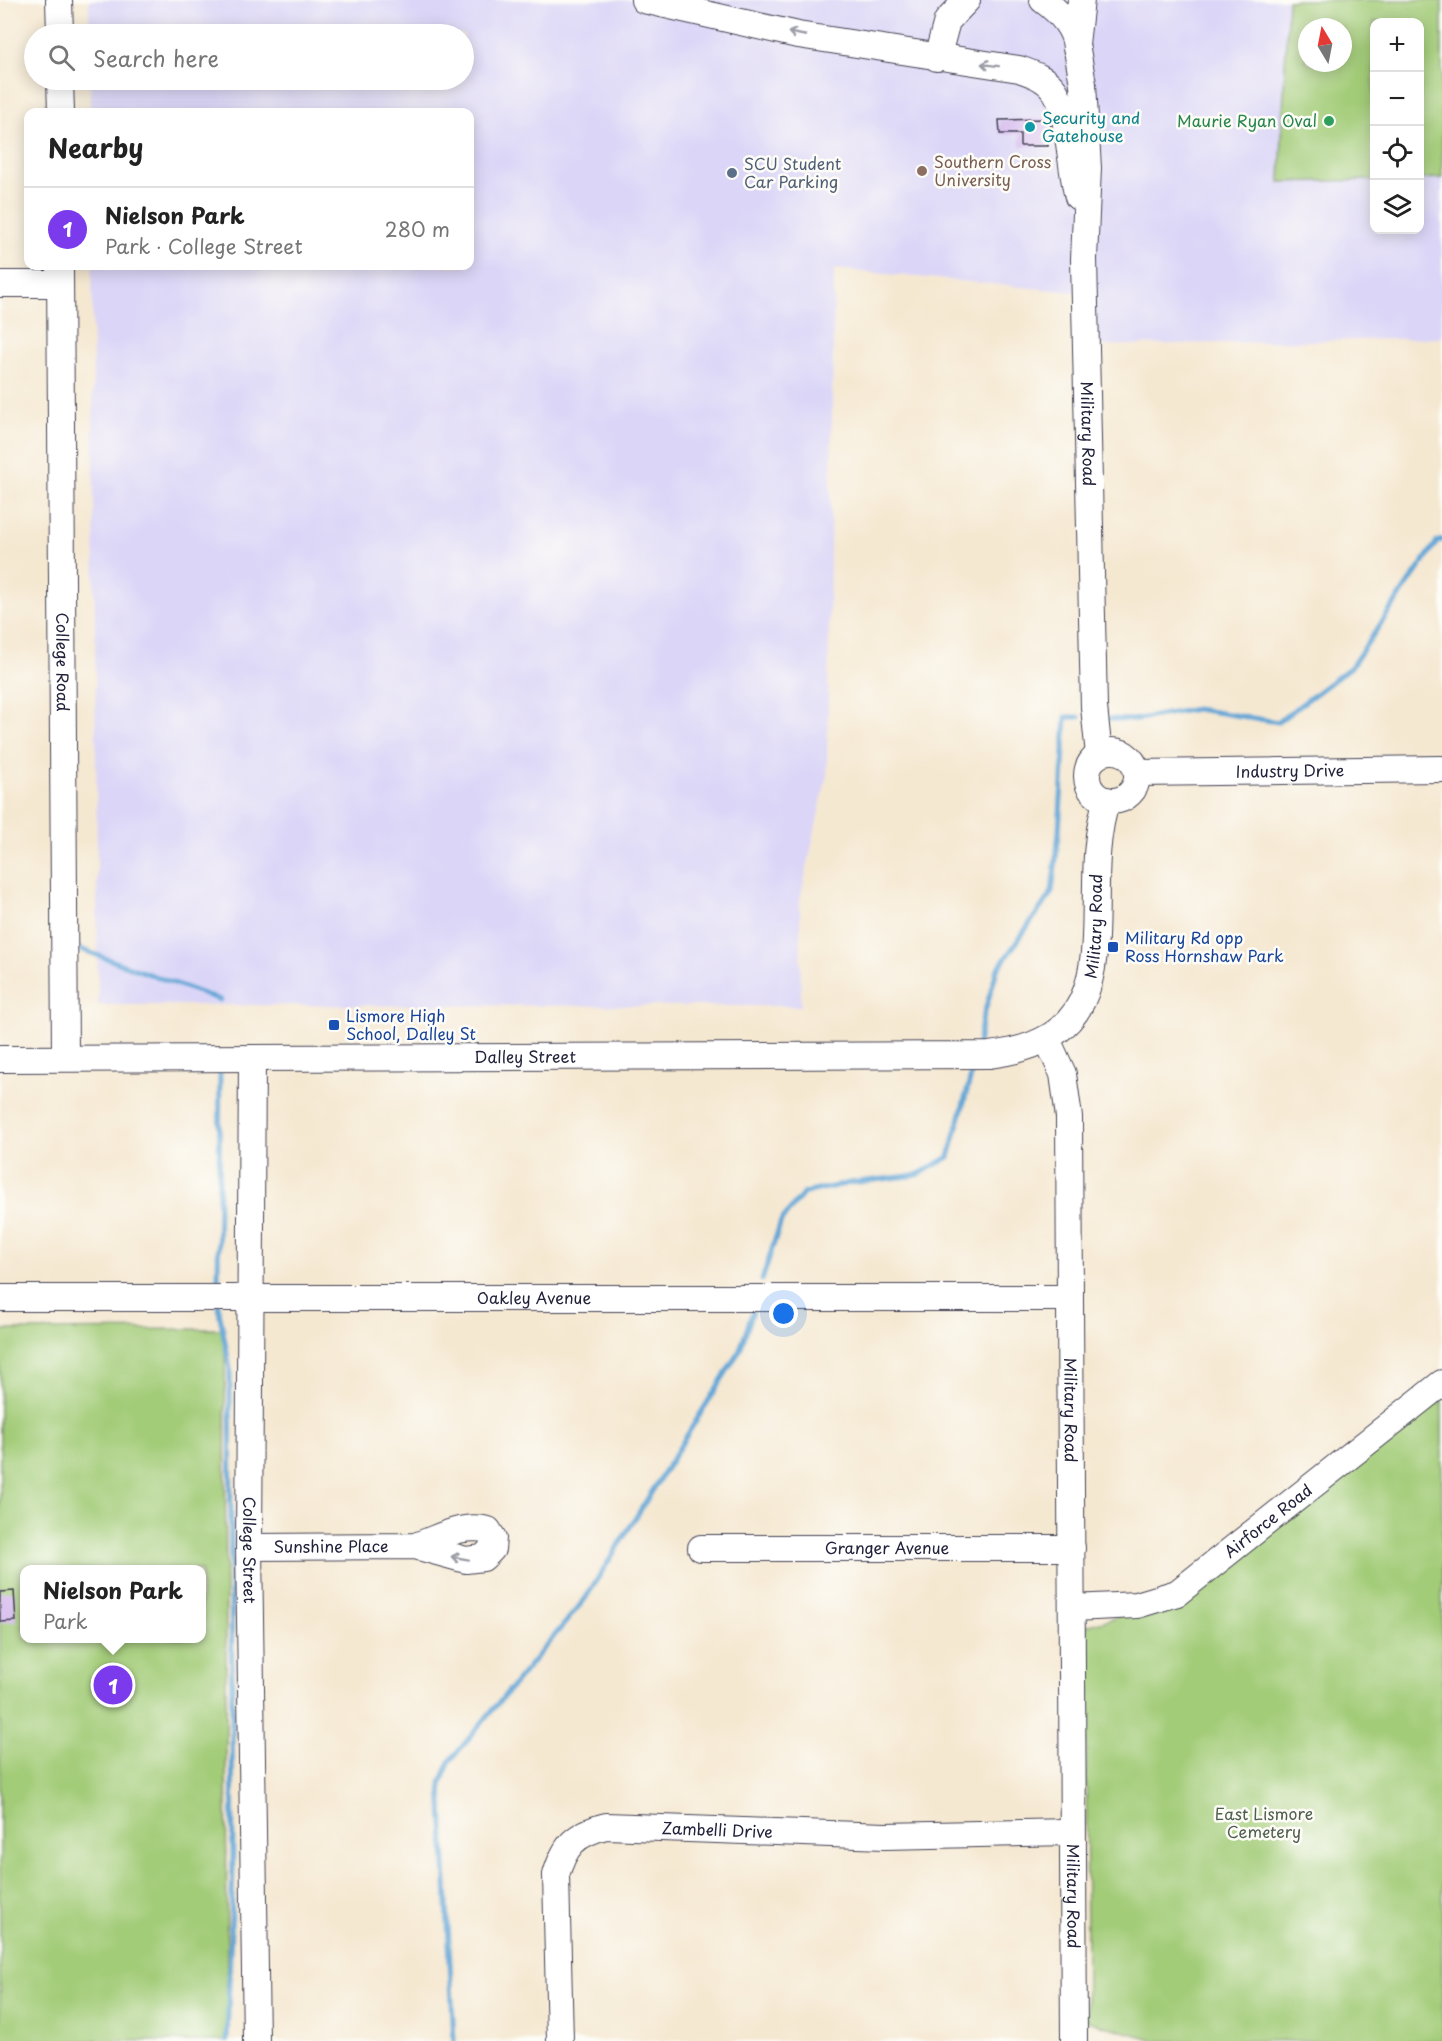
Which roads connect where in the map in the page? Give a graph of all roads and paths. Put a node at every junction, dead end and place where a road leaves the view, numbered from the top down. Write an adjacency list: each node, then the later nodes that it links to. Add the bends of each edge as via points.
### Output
1 (59, 0): 6 (street)
2 (644, 0): 8 (street, one-way to 2, via 798,35)
3 (968, 0): 8 (street, via 947,21)
4 (1043, 0): 7 (street, via 1059,13)
5 (1081, 0): 7 (street)
6 (60, 24)
7 (1076, 44): 9 (street, via 1068,77 1059,80); 12 (street, via 1083,84 1088,168)
8 (937, 58): 9 (street, one-way to 8)
9 (1036, 74): 12 (street, via 1051,86 1061,103)
10 (60, 90): 11 (street)
11 (61, 108)
12 (1083, 220): 15 (street, Military Road, via 1094,707)
13 (60, 275): 14 (street); 22 (street, College Road)
14 (0, 284)
15 (1099, 755): 17 (street, via 1120,752 1132,760); 18 (street, via 1089,768 1089,784 1099,797)
16 (1442, 769): 17 (street, Industry Drive)
17 (1137, 773): 18 (street, via 1129,795)
18 (1107, 800): 19 (street, Military Road, via 1096,845 1092,974 1076,1011)
19 (1047, 1038): 20 (street, Dalley Street, via 1030,1047 989,1055); 25 (street, Military Road, via 1063,1074 1069,1117)
20 (231, 1058): 22 (street, Dalley Street); 24 (street, College Street)
21 (0, 1059): 22 (street, Dalley Street)
22 (64, 1059)
23 (0, 1298): 24 (street, Oakley Avenue)
24 (252, 1298): 25 (street, Oakley Avenue); 28 (street, College Street)
25 (1069, 1298): 30 (street, Military Road)
26 (1442, 1383): 31 (street, Airforce Road, via 1177,1593 1137,1605)
27 (415, 1546): 28 (street, Sunshine Place)
28 (249, 1547): 33 (street, College Street)
29 (701, 1548): 30 (street, Granger Avenue)
30 (1072, 1548): 31 (street, Military Road)
31 (1073, 1608): 32 (street, Military Road)
32 (1072, 1832): 34 (street, Zambelli Drive, via 885,1836 606,1826 589,1830 562,1854 556,1875); 35 (street, Military Road)
33 (256, 2041)
34 (560, 2041)
35 (1074, 2041)

